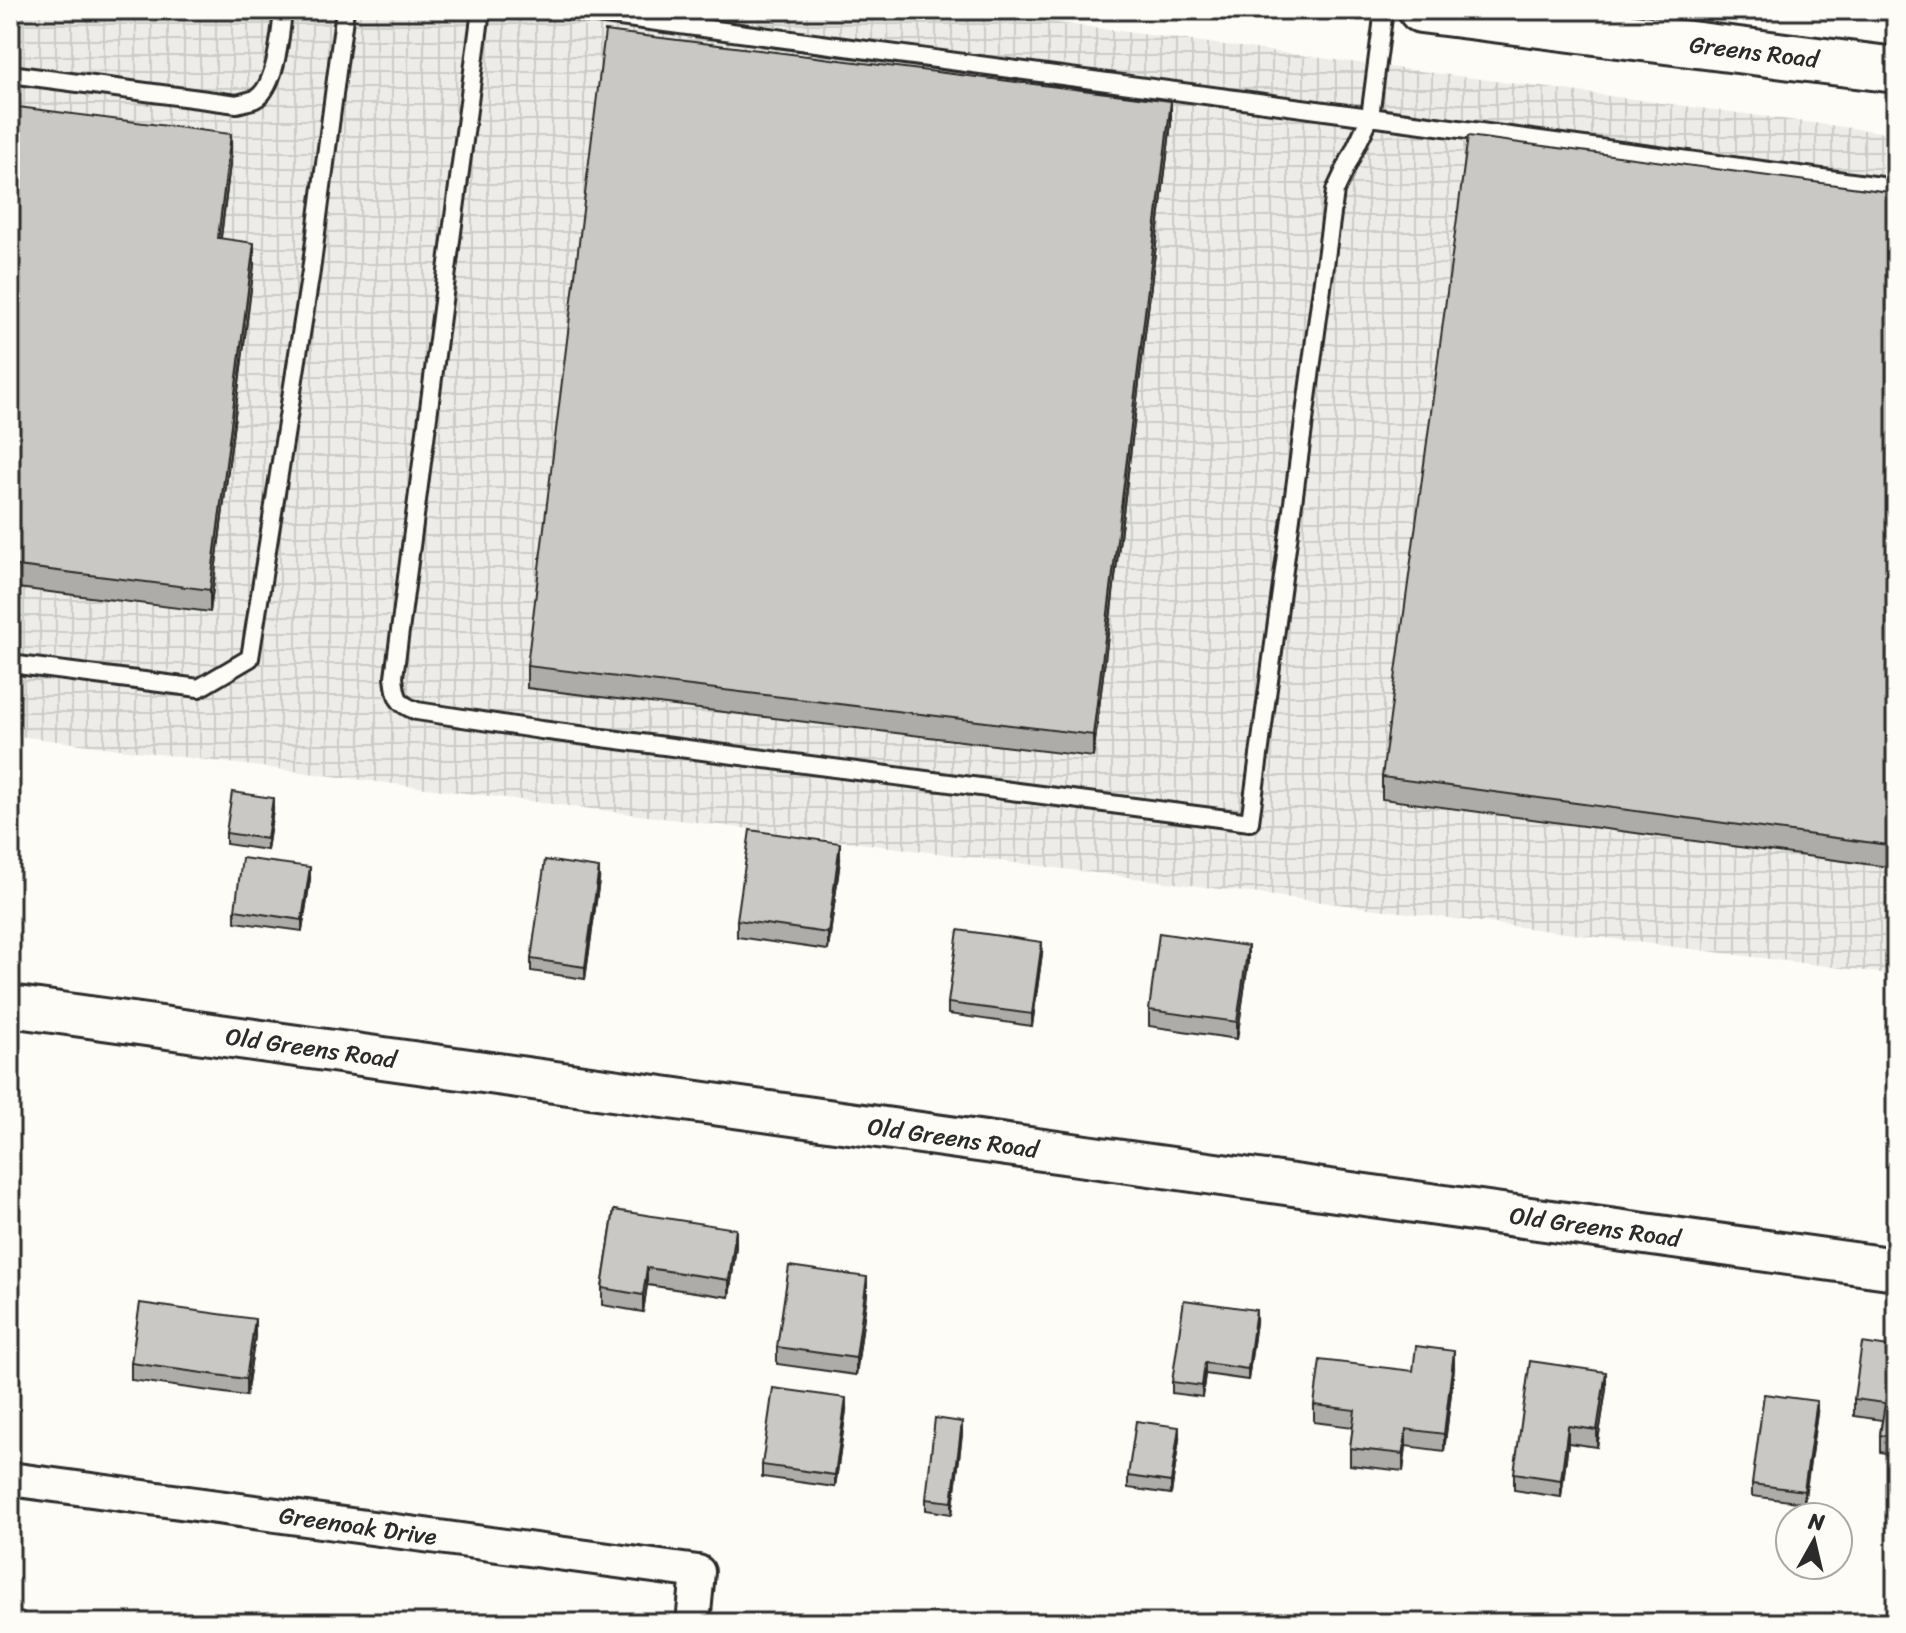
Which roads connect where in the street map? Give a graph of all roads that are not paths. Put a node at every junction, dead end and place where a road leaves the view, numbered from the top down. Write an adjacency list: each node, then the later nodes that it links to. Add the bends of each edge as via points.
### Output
1 (283, 10): 8 (lane, via 271,78 255,99 237,104)
2 (345, 10): 11 (lane, via 311,271 250,658 199,688)
3 (481, 10): 9 (lane, via 394,677 404,707 541,730 1250,822 1335,191)
4 (567, 10): 9 (lane)
5 (1384, 10): 9 (lane)
6 (1421, 10): 7 (main road, Greens Road)
7 (1896, 70)
8 (10, 74)
9 (1370, 117): 10 (lane)
10 (1896, 188)
11 (10, 664)
12 (10, 1006): 13 (street, Old Greens Road)
13 (1896, 1269)
14 (10, 1479): 15 (street, Greenoak Drive, via 698,1572)
15 (693, 1623)

